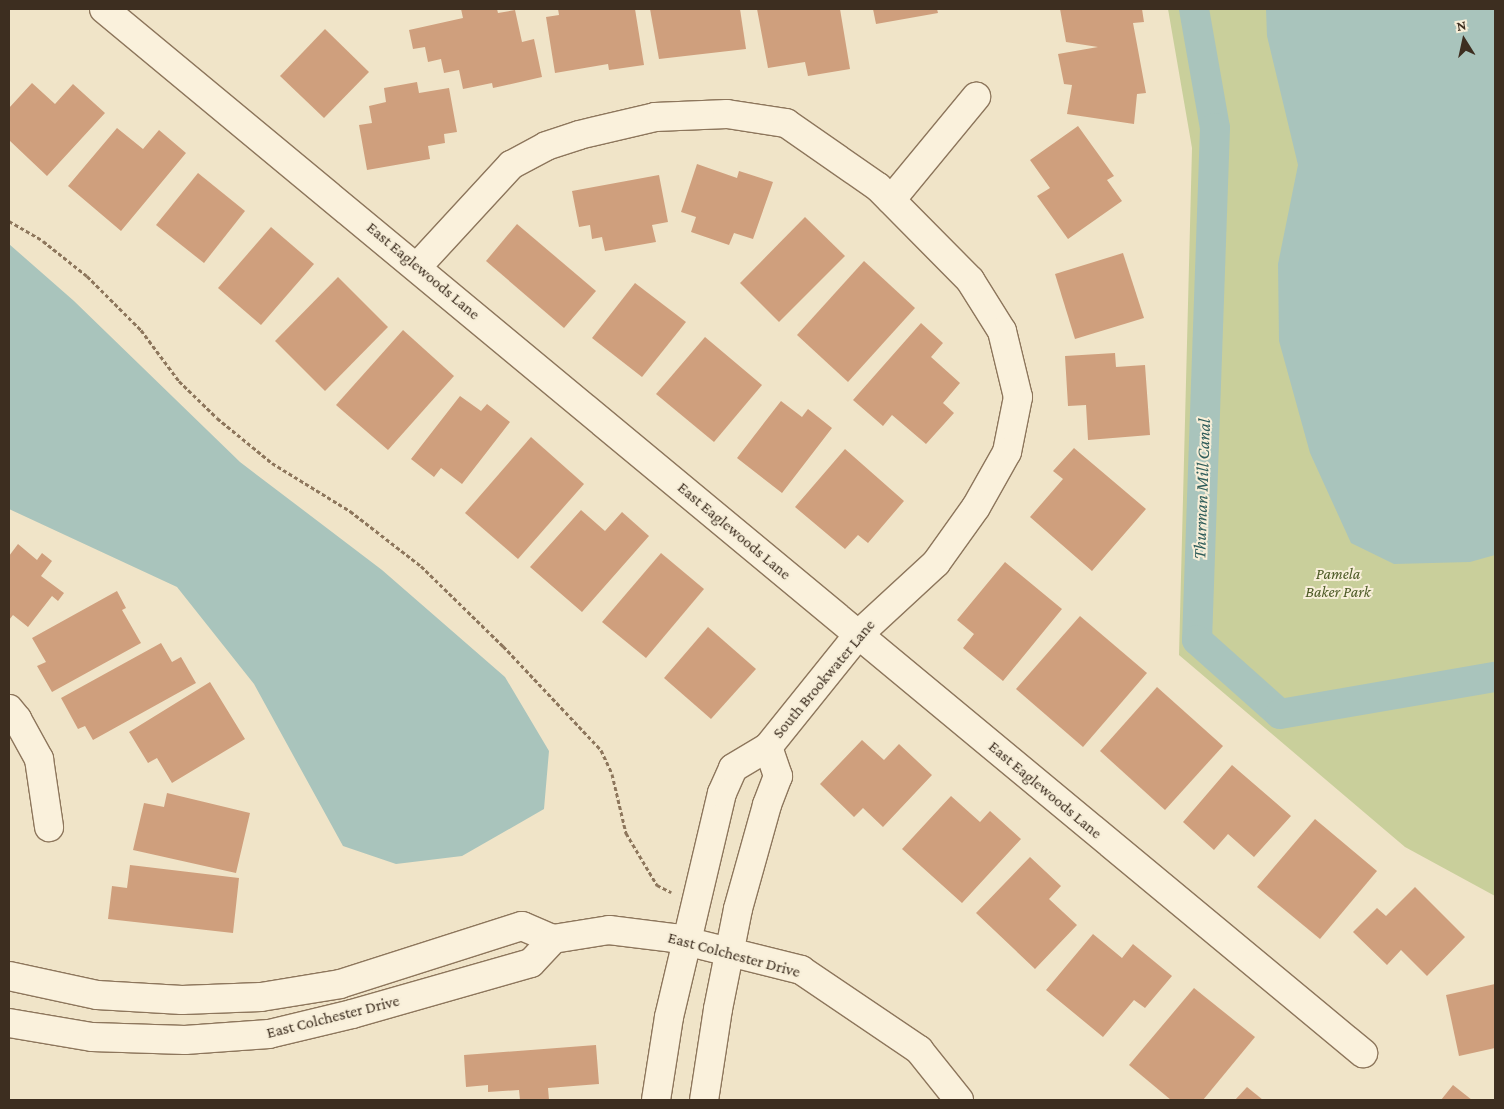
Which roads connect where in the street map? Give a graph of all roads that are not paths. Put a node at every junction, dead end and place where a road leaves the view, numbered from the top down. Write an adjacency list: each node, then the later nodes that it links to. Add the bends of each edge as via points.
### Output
1 (104, 9): 4 (street, East Eaglewoods Lane)
2 (976, 97): 3 (street)
3 (891, 200): 4 (street, South Brookwater Lane, via 878,187 786,123 727,114 655,117 546,146 511,165); 5 (street, South Brookwater Lane, via 970,280 1002,331 1018,396 1007,452 976,506 936,563)
4 (418, 267): 5 (street, East Eaglewoods Lane)
5 (858, 635): 7 (street, South Brookwater Lane); 14 (street, East Eaglewoods Lane)
6 (9, 709): 8 (street, via 39,759)
7 (768, 747): 10 (street, South Brookwater Lane, via 733,768 722,793); 11 (street, South Brookwater Lane, via 778,776 743,890)
8 (49, 827)
9 (553, 939): 10 (street, East Colchester Drive, via 609,930); 12 (street, East Colchester Drive, via 522,926 340,984 261,997 182,1000 96,995); 13 (street, East Colchester Drive, via 531,963 269,1034 185,1040 92,1037)
10 (686, 942): 11 (street, East Colchester Drive); 15 (street, South Brookwater Lane, via 669,1017)
11 (729, 952): 16 (street, South Brookwater Lane); 17 (street, East Colchester Drive, via 802,970 919,1050)
12 (9, 976)
13 (9, 1023)
14 (1363, 1053)
15 (656, 1100)
16 (704, 1100)
17 (959, 1100)

